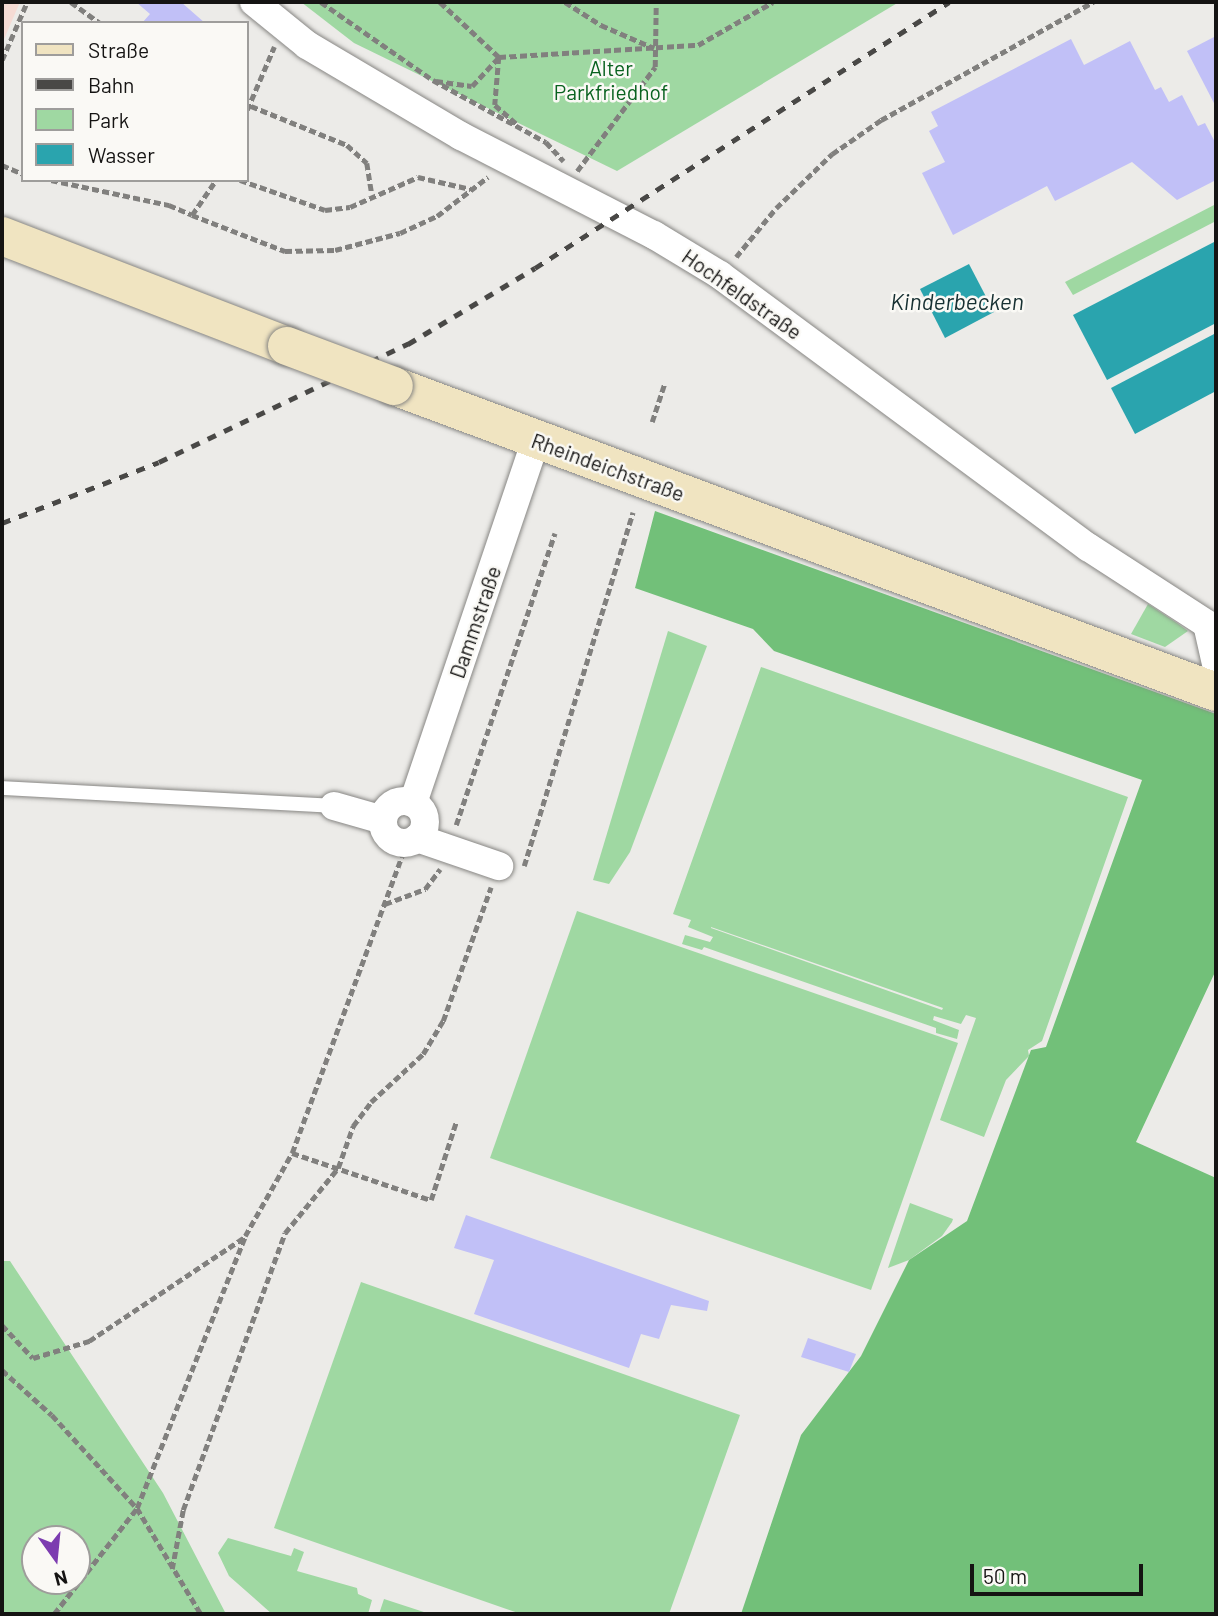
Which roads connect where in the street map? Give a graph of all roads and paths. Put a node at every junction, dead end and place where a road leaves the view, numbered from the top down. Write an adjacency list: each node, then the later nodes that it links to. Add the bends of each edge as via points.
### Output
1 (26, 2): 14 (path)
2 (71, 2): 10 (path)
3 (254, 2): 11 (street, Hochfeldstraße)
4 (321, 2): 15 (path)
5 (440, 2): 13 (path)
6 (565, 2): 12 (path, via 601,25)
7 (656, 2): 12 (path)
8 (773, 2): 12 (path, via 698,45)
9 (1093, 2): 28 (path, via 881,120 832,155 776,208)
10 (97, 21)
11 (286, 29): 16 (path, via 267,58); 28 (street, Hochfeldstraße, via 461,136 654,235)
12 (657, 49): 13 (path); 21 (path, via 655,67)
13 (499, 57): 15 (path, via 472,86); 17 (path, via 495,105)
14 (2, 60)
15 (433, 80): 17 (path)
16 (249, 108): 25 (path, via 347,145 367,163)
17 (522, 129): 18 (path)
18 (559, 152)
19 (2, 165): 20 (path)
20 (21, 173)
21 (572, 177)
22 (60, 182): 26 (path, via 169,205)
23 (215, 182): 26 (path)
24 (246, 182): 25 (path, via 325,210 350,207)
25 (372, 194): 26 (path, via 418,177 471,189 436,216 400,233 335,250 285,251)
26 (192, 215)
27 (2, 236): 31 (main road, Rheindeichstraße, bridge)
28 (720, 275): 34 (street, Hochfeldstraße, via 1088,547)
29 (664, 385): 30 (path)
30 (652, 422)
31 (537, 440): 35 (main road, Rheindeichstraße); 37 (street, Dammstraße)
32 (633, 512): 42 (path)
33 (555, 533): 41 (path)
34 (1212, 627): 35 (street, Hochfeldstraße)
35 (1214, 678)
36 (2, 788): 38 (lane)
37 (413, 803): 39 (street, via 391,805); 40 (street, via 425,816)
38 (334, 806): 39 (street)
39 (383, 820): 40 (street, via 388,835)
40 (407, 845): 41 (street); 44 (path)
41 (448, 848): 43 (street); 44 (path, via 433,882)
42 (528, 852)
43 (499, 866): 47 (path, via 443,1021 423,1054 370,1102 353,1126)
44 (384, 905): 46 (path)
45 (456, 1122): 47 (path, via 431,1200)
46 (292, 1153): 47 (path); 48 (path)
47 (338, 1168): 52 (path, via 285,1233 183,1510)
48 (245, 1236): 49 (path, via 89,1341 33,1358); 51 (path)
49 (2, 1325)
50 (2, 1370): 51 (path, via 52,1415)
51 (137, 1508): 52 (path); 53 (path)
52 (172, 1569): 54 (path)
53 (54, 1614)
54 (201, 1614)

